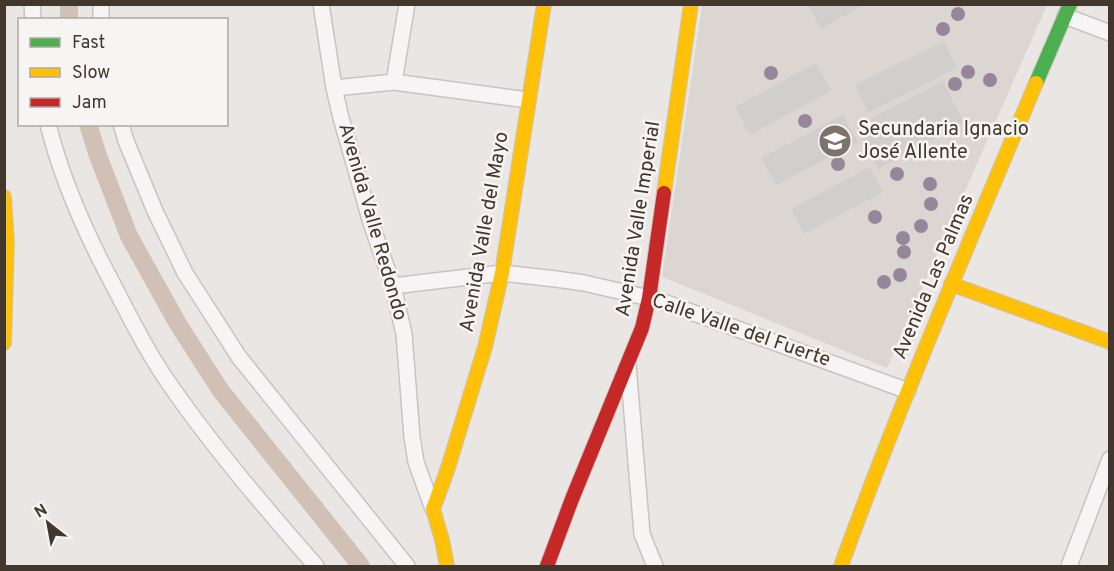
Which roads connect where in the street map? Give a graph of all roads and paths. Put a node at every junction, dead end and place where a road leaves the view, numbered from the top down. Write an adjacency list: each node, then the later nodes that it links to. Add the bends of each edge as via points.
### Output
1 (321, 4): 8 (street, Avenida Valle Redondo)
2 (407, 4): 7 (street)
3 (544, 4): 9 (street, Avenida Valle del Mayo)
4 (691, 4): 16 (street, Avenida Valle Imperial)
5 (1068, 10): 6 (street); 14 (street, Avenida Las Palmas)
6 (1110, 33)
7 (394, 82): 8 (street); 9 (street)
8 (334, 88): 15 (street, Avenida Valle Redondo, via 371,223)
9 (528, 100): 13 (street, Avenida Valle del Mayo)
10 (48, 126): 23 (street, via 78,216 139,335 174,392)
11 (122, 126): 24 (street, via 184,273 239,357)
12 (4, 197): 18 (street)
13 (502, 273): 15 (street, Calle Valle del Fuerte); 16 (street, Calle Valle del Fuerte, via 556,279); 22 (street, Avenida Valle del Mayo, via 485,346)
14 (951, 284): 17 (street); 20 (street, Avenida Las Palmas)
15 (393, 286): 22 (street, Avenida Valle Redondo, via 404,334 416,462)
16 (649, 298): 19 (street, Avenida Valle Imperial); 20 (street, Calle Valle del Fuerte)
17 (1110, 342)
18 (4, 343)
19 (627, 361): 26 (street, Avenida Valle Imperial); 27 (street, via 642,534)
20 (908, 391): 28 (street, Avenida Las Palmas)
21 (1110, 459): 29 (street)
22 (433, 509): 25 (street)
23 (316, 567)
24 (406, 567)
25 (447, 567)
26 (547, 567)
27 (655, 567)
28 (841, 567)
29 (1069, 567)

